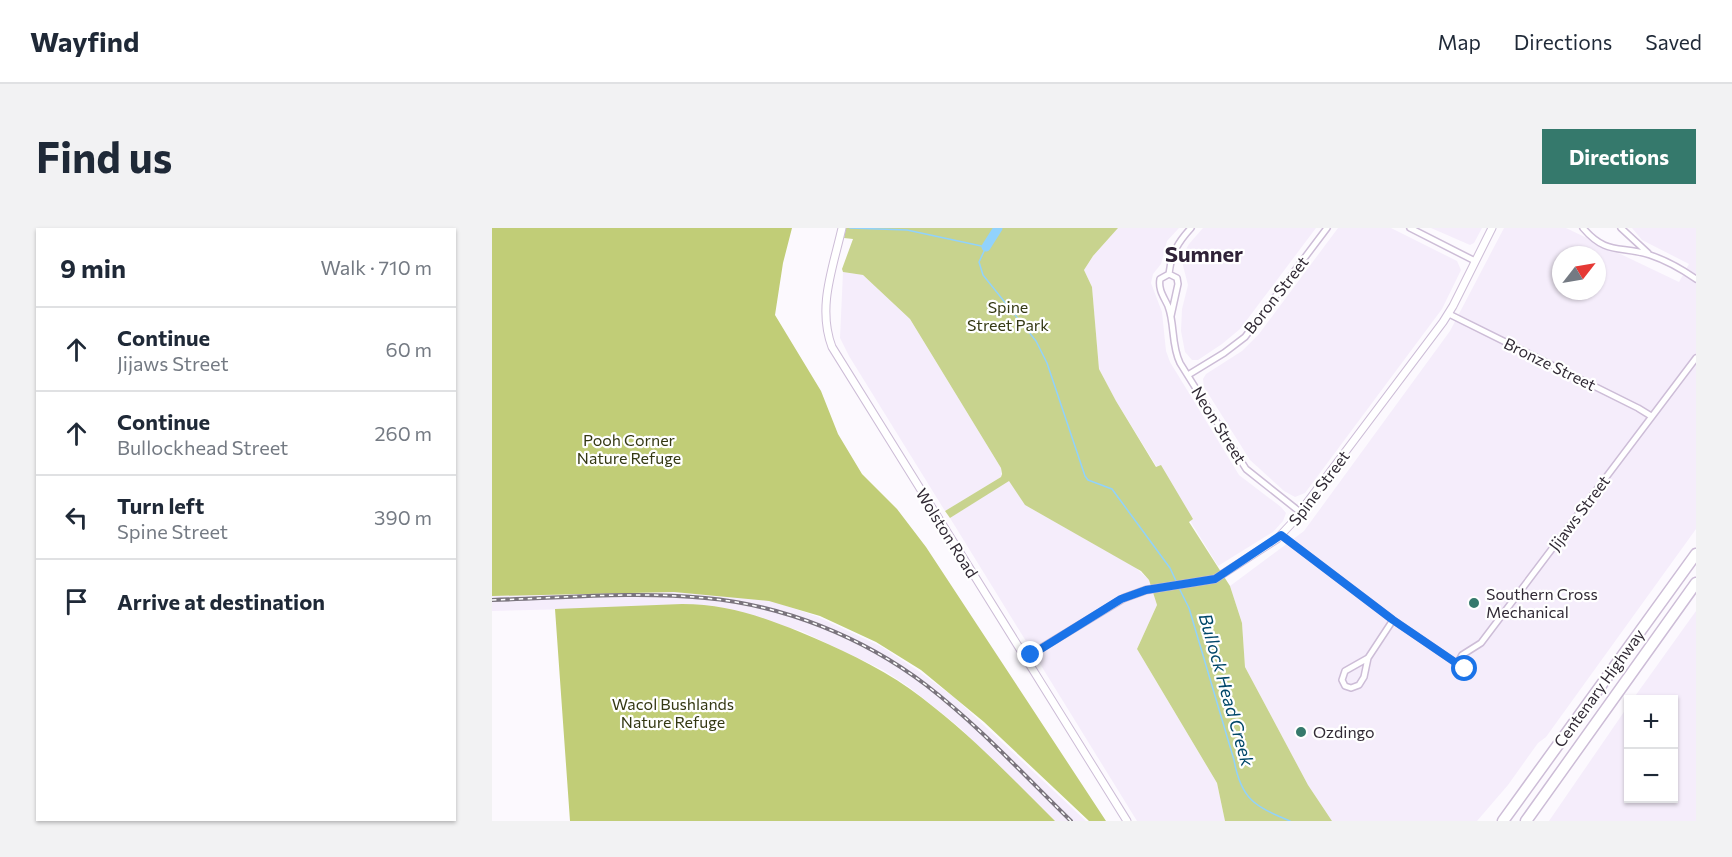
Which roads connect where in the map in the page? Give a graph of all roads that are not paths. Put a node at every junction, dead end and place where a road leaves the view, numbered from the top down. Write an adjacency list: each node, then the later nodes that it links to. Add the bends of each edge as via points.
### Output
1 (842, 228): 22 (street, Wolston Road, via 825,306 832,347)
2 (1191, 228): 10 (street, Neon Street, via 1176,245)
3 (1327, 228): 15 (street, Boron Street, via 1245,337)
4 (1410, 228): 9 (street)
5 (1492, 228): 9 (street, Spine Street)
6 (1583, 228): 8 (street, via 1604,246)
7 (1621, 228): 8 (street)
8 (1651, 255): 11 (street)
9 (1475, 261): 12 (street, Spine Street)
10 (1168, 274): 13 (street, Neon Street, via 1177,278 1178,284); 13 (street, Neon Street, via 1160,279 1159,285)
11 (1696, 279)
12 (1449, 314): 16 (street, Bronze Street); 17 (street, Spine Street)
13 (1171, 316): 15 (street, Neon Street, via 1177,356)
14 (1696, 358): 16 (street, Jijaws Street)
15 (1188, 375): 17 (street, Neon Street, via 1246,469)
16 (1651, 416): 24 (street, Jijaws Street, via 1481,643 1462,655)
17 (1300, 512): 18 (street, Spine Street)
18 (1281, 535): 21 (street); 22 (street, Spine Street, via 1215,579 1121,599)
19 (1696, 554): 27 (highway, Centenary Highway)
20 (1696, 583): 28 (highway, Centenary Highway)
21 (1393, 620): 23 (street); 24 (street)
22 (1025, 658): 26 (street, Wolston Road)
23 (1368, 658): 23 (street, via 1359,685 1345,686 1342,680 1346,670)
24 (1457, 664): 25 (street)
25 (1465, 669)
26 (1127, 821)
27 (1503, 821)
28 (1526, 821)

